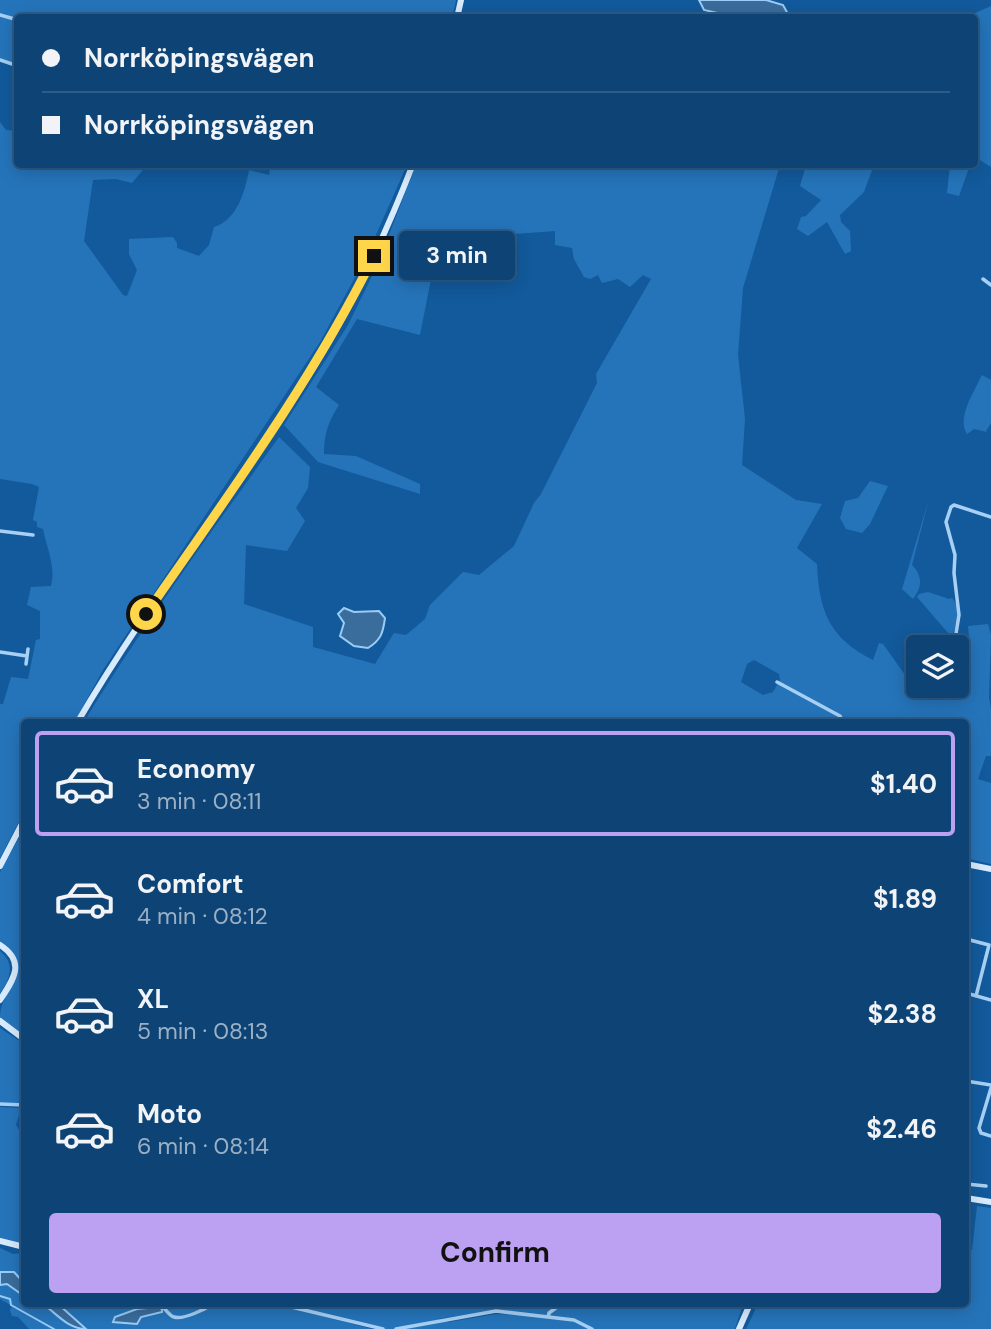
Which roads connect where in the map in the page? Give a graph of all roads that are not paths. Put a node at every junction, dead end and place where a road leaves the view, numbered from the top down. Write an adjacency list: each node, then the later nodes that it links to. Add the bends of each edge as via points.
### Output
1 (411, 168): 13 (main road, via 374,256 329,341)
2 (983, 279): 3 (street)
3 (991, 285)
4 (991, 517): 7 (street, via 954,505 948,512 946,526 956,555)
5 (0, 531): 6 (street)
6 (33, 535)
7 (956, 635)
8 (28, 649): 10 (street)
9 (0, 652): 10 (street)
10 (27, 656): 11 (street)
11 (26, 664)
12 (777, 682): 14 (street)
13 (79, 719)
14 (841, 719)
15 (21, 826): 17 (main road)
16 (969, 865): 18 (main road)
17 (0, 866)
18 (991, 869)
19 (969, 940): 22 (street, via 989,948)
20 (0, 945): 23 (main road, via 10,951 16,967)
21 (969, 994): 22 (street)
22 (976, 996): 24 (street)
23 (0, 1000)
24 (991, 1000)
25 (0, 1023): 26 (main road)
26 (21, 1038)
27 (969, 1082): 28 (street)
28 (991, 1087): 31 (street, via 979,1128)
29 (0, 1104): 30 (street)
30 (21, 1105)
31 (991, 1136)
32 (969, 1184): 33 (street)
33 (986, 1186)
34 (969, 1198): 35 (main road)
35 (991, 1202)
36 (0, 1241): 37 (main road)
37 (21, 1246)
38 (164, 1307): 39 (street, via 178,1318)
39 (207, 1307)
40 (291, 1307): 44 (street)
41 (557, 1307): 43 (street)
42 (749, 1307): 48 (main road)
43 (548, 1317): 46 (street, via 491,1311); 47 (street, via 574,1320)
44 (375, 1328): 45 (street)
45 (383, 1329)
46 (396, 1329)
47 (592, 1329)
48 (739, 1329)

